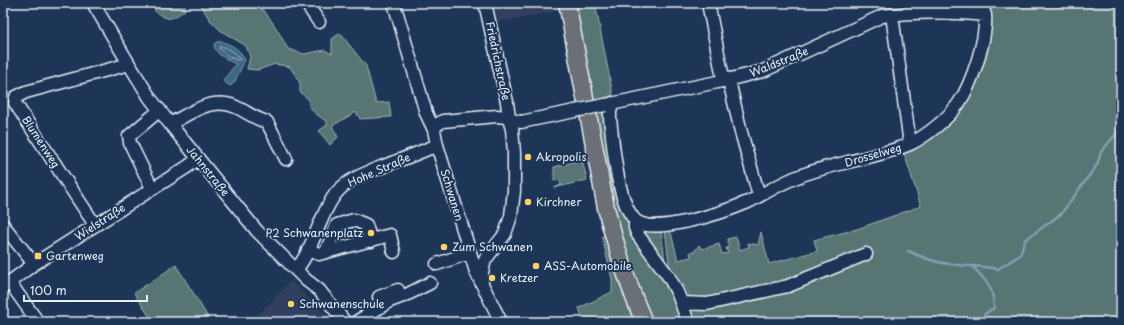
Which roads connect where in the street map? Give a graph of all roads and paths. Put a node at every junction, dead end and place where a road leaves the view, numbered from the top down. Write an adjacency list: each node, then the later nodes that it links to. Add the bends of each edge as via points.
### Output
1 (93, 3): 10 (street, Jahnstraße)
2 (306, 3): 9 (street)
3 (394, 3): 12 (street, Schwanen)
4 (486, 3): 15 (street, Friedrichstraße)
5 (567, 3): 48 (main road, via 611,229)
6 (708, 3): 11 (street, via 722,73)
7 (983, 9): 8 (street, Waldstraße); 19 (street, via 983,34 979,57 958,104 934,128)
8 (892, 14): 11 (street, Waldstraße, via 877,18 763,71); 19 (street, Drosselweg)
9 (319, 22)
10 (128, 64): 14 (street, Jahnstraße); 27 (street, Blumenweg, via 16,97 15,103)
11 (727, 80): 13 (street, Waldstraße); 24 (street)
12 (421, 94): 16 (street, Schwanen, via 432,112); 18 (street, Schwanen)
13 (609, 104): 15 (street, Waldstraße, bridge, via 521,122); 25 (street, via 617,173 624,200)
14 (160, 110): 17 (street, Jahnstraße); 23 (street, via 129,136)
15 (509, 119): 16 (street, Waldstraße, via 497,116); 34 (street, Friedrichstraße, via 514,153 511,216 505,234)
16 (443, 121): 18 (street, via 436,125)
17 (170, 124): 21 (street, Jahnstraße); 22 (street, via 201,107 215,103 230,105 267,122)
18 (434, 130): 20 (street, Schwanen)
19 (910, 144): 24 (street, Drosselweg, via 804,174)
20 (437, 145): 29 (street, Hohe Straße, via 365,174 337,191); 33 (street, Schwanen)
21 (198, 159): 23 (street, Wielstraße); 37 (street, Jahnstraße, via 257,231)
22 (286, 159)
23 (152, 188): 27 (street, Wielstraße)
24 (759, 196): 25 (street, Drosselweg, via 749,202 680,223 651,226)
25 (635, 220): 42 (street, via 638,235 669,277)
26 (3, 225): 35 (street)
27 (95, 225): 35 (street, Wielstraße)
28 (371, 241): 30 (street); 30 (street, via 366,225 354,220 337,225); 31 (street, via 390,236)
29 (308, 250): 30 (street, via 319,254); 37 (street, Hohe Straße)
30 (326, 252)
31 (394, 252)
32 (866, 254): 42 (street, via 788,286 707,304)
33 (470, 256): 34 (street, via 481,262); 36 (street); 39 (street, Schwanen)
34 (486, 260): 39 (street)
35 (34, 264): 40 (street, Wielstraße)
36 (436, 264)
37 (296, 270): 45 (street, Jahnstraße, via 319,290)
38 (430, 283): 43 (street)
39 (482, 283): 47 (street, Schwanen)
40 (5, 284): 44 (street)
41 (398, 290): 43 (street, via 379,297)
42 (682, 303): 49 (street)
43 (384, 305): 46 (street)
44 (38, 322)
45 (345, 322)
46 (356, 322)
47 (501, 322)
48 (644, 322)
49 (688, 322)

